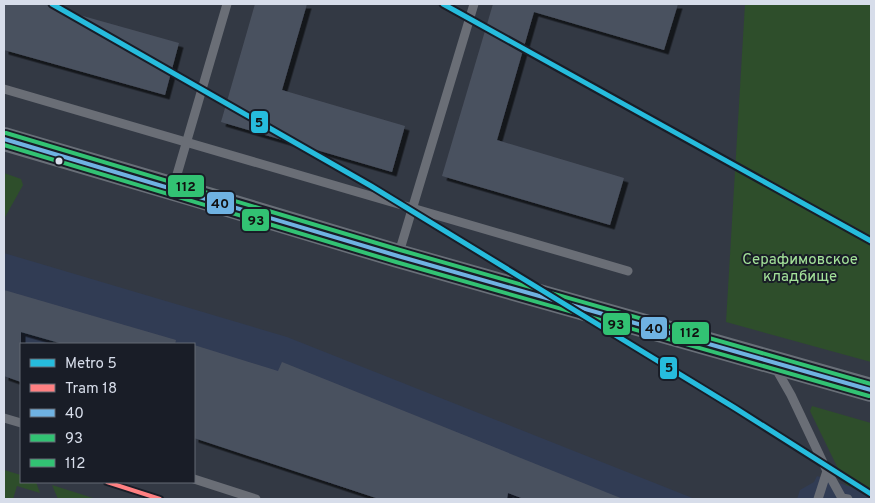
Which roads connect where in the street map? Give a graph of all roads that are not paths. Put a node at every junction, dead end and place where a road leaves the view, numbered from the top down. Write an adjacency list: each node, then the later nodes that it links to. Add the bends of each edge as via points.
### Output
1 (226, 4): 5 (lane)
2 (474, 4): 7 (lane)
3 (4, 89): 5 (lane)
4 (4, 140): 6 (main road)
5 (187, 142): 6 (lane); 7 (lane)
6 (173, 188): 8 (main road)
7 (412, 208): 8 (lane); 9 (lane)
8 (398, 256): 10 (main road)
9 (628, 271)
10 (771, 360): 11 (main road); 14 (lane)
11 (871, 390)
12 (4, 418): 13 (lane)
13 (20, 423)
14 (827, 471): 16 (lane); 18 (lane)
15 (195, 479): 17 (lane)
16 (842, 498)
17 (256, 499)
18 (818, 499)

